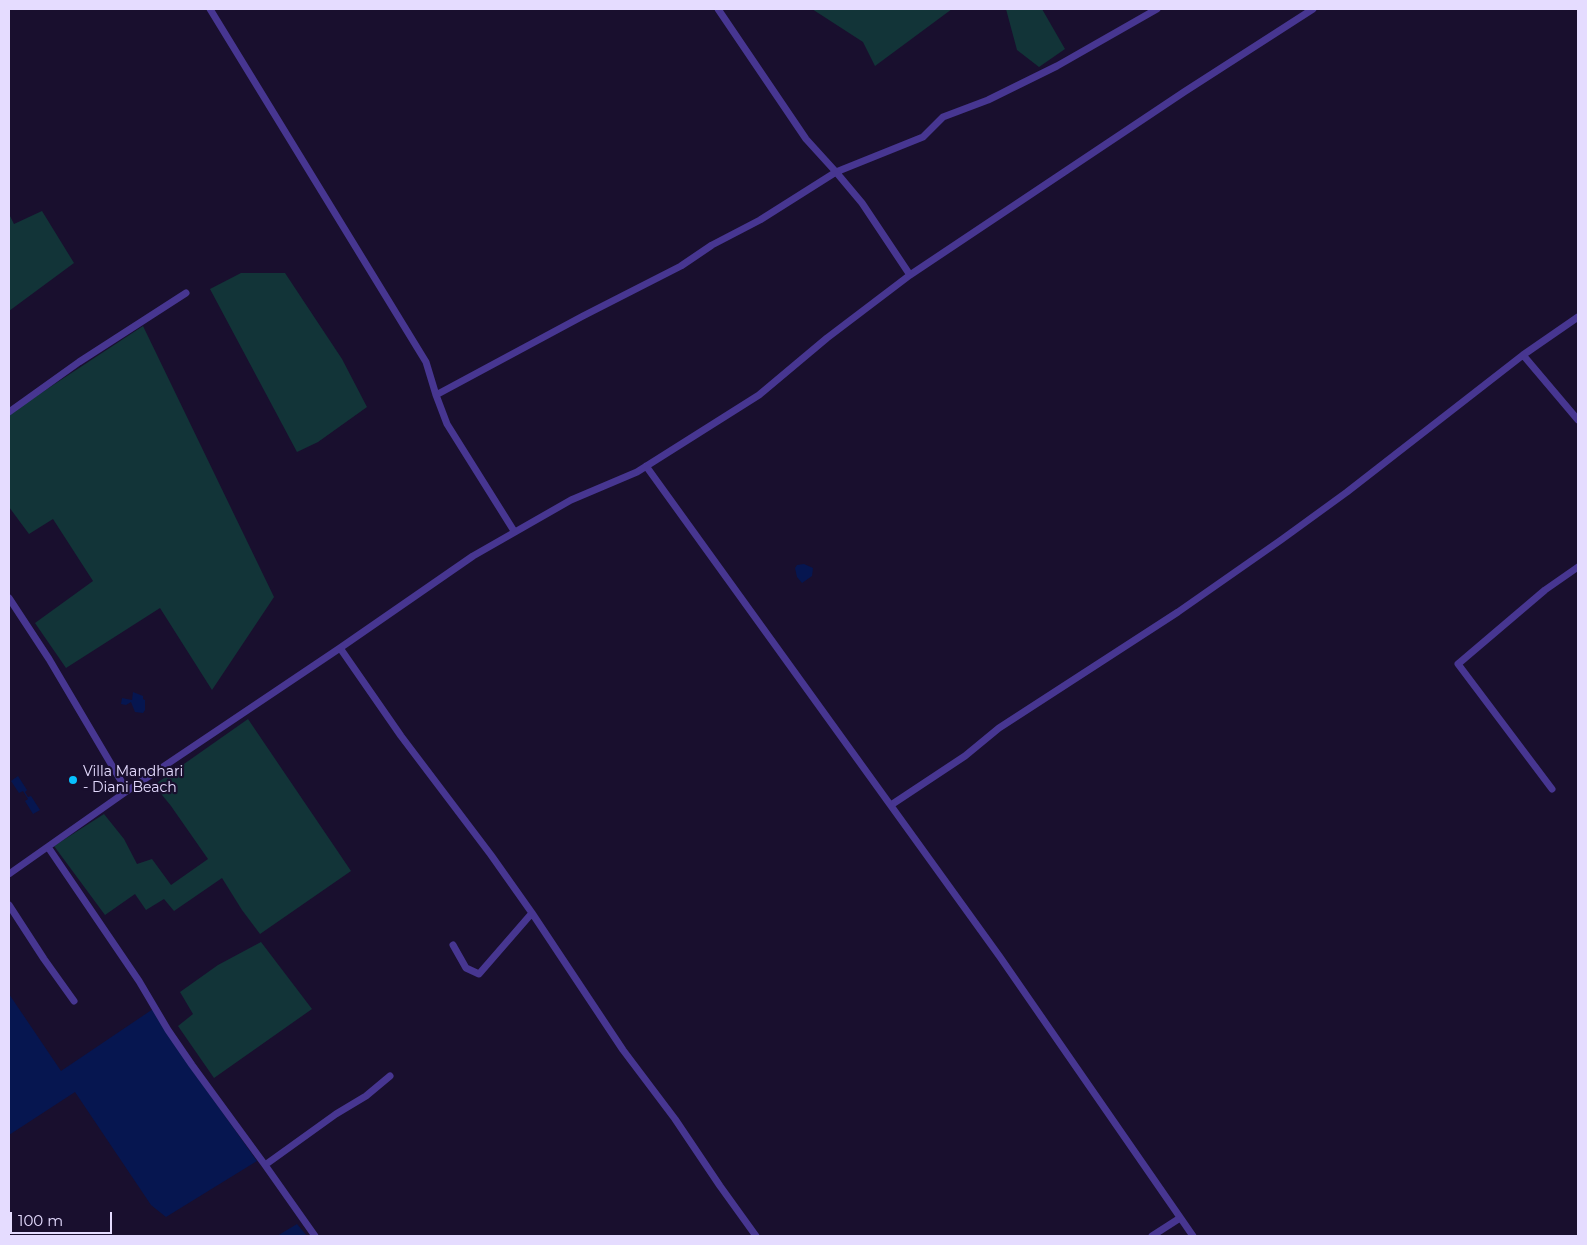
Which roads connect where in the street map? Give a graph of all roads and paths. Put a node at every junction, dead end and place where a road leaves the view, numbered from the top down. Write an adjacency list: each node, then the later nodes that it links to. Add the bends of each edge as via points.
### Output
1 (210, 9): 10 (street, via 426,362)
2 (718, 9): 5 (street, via 806,139)
3 (1156, 9): 5 (street, via 1057,66 988,100 943,117 923,137)
4 (1313, 9): 6 (street)
5 (836, 172): 6 (street, via 862,203); 10 (street, via 681,266)
6 (910, 275): 13 (street, via 759,395)
7 (186, 293): 11 (street)
8 (1578, 317): 9 (street)
9 (1523, 355): 12 (street); 20 (street, via 1281,540 1178,612 998,728 965,756)
10 (436, 395): 14 (street, via 447,424)
11 (9, 412)
12 (1578, 420)
13 (646, 466): 14 (street, via 571,500); 20 (street)
14 (514, 531): 17 (street)
15 (1578, 567): 18 (street, via 1545,590 1458,664)
16 (9, 598): 19 (street)
17 (340, 648): 19 (street); 24 (street)
18 (1552, 789)
19 (127, 791): 21 (street)
20 (891, 805): 29 (street)
21 (48, 848): 22 (street); 28 (street, via 134,973 192,1066)
22 (9, 874)
23 (9, 905): 26 (street)
24 (532, 913): 25 (street, via 479,974 466,968); 31 (street, via 623,1050)
25 (453, 945)
26 (74, 1001)
27 (390, 1076): 28 (street)
28 (265, 1165): 30 (street)
29 (1180, 1218): 32 (street); 33 (street)
30 (315, 1236)
31 (756, 1236)
32 (1152, 1236)
33 (1193, 1236)

